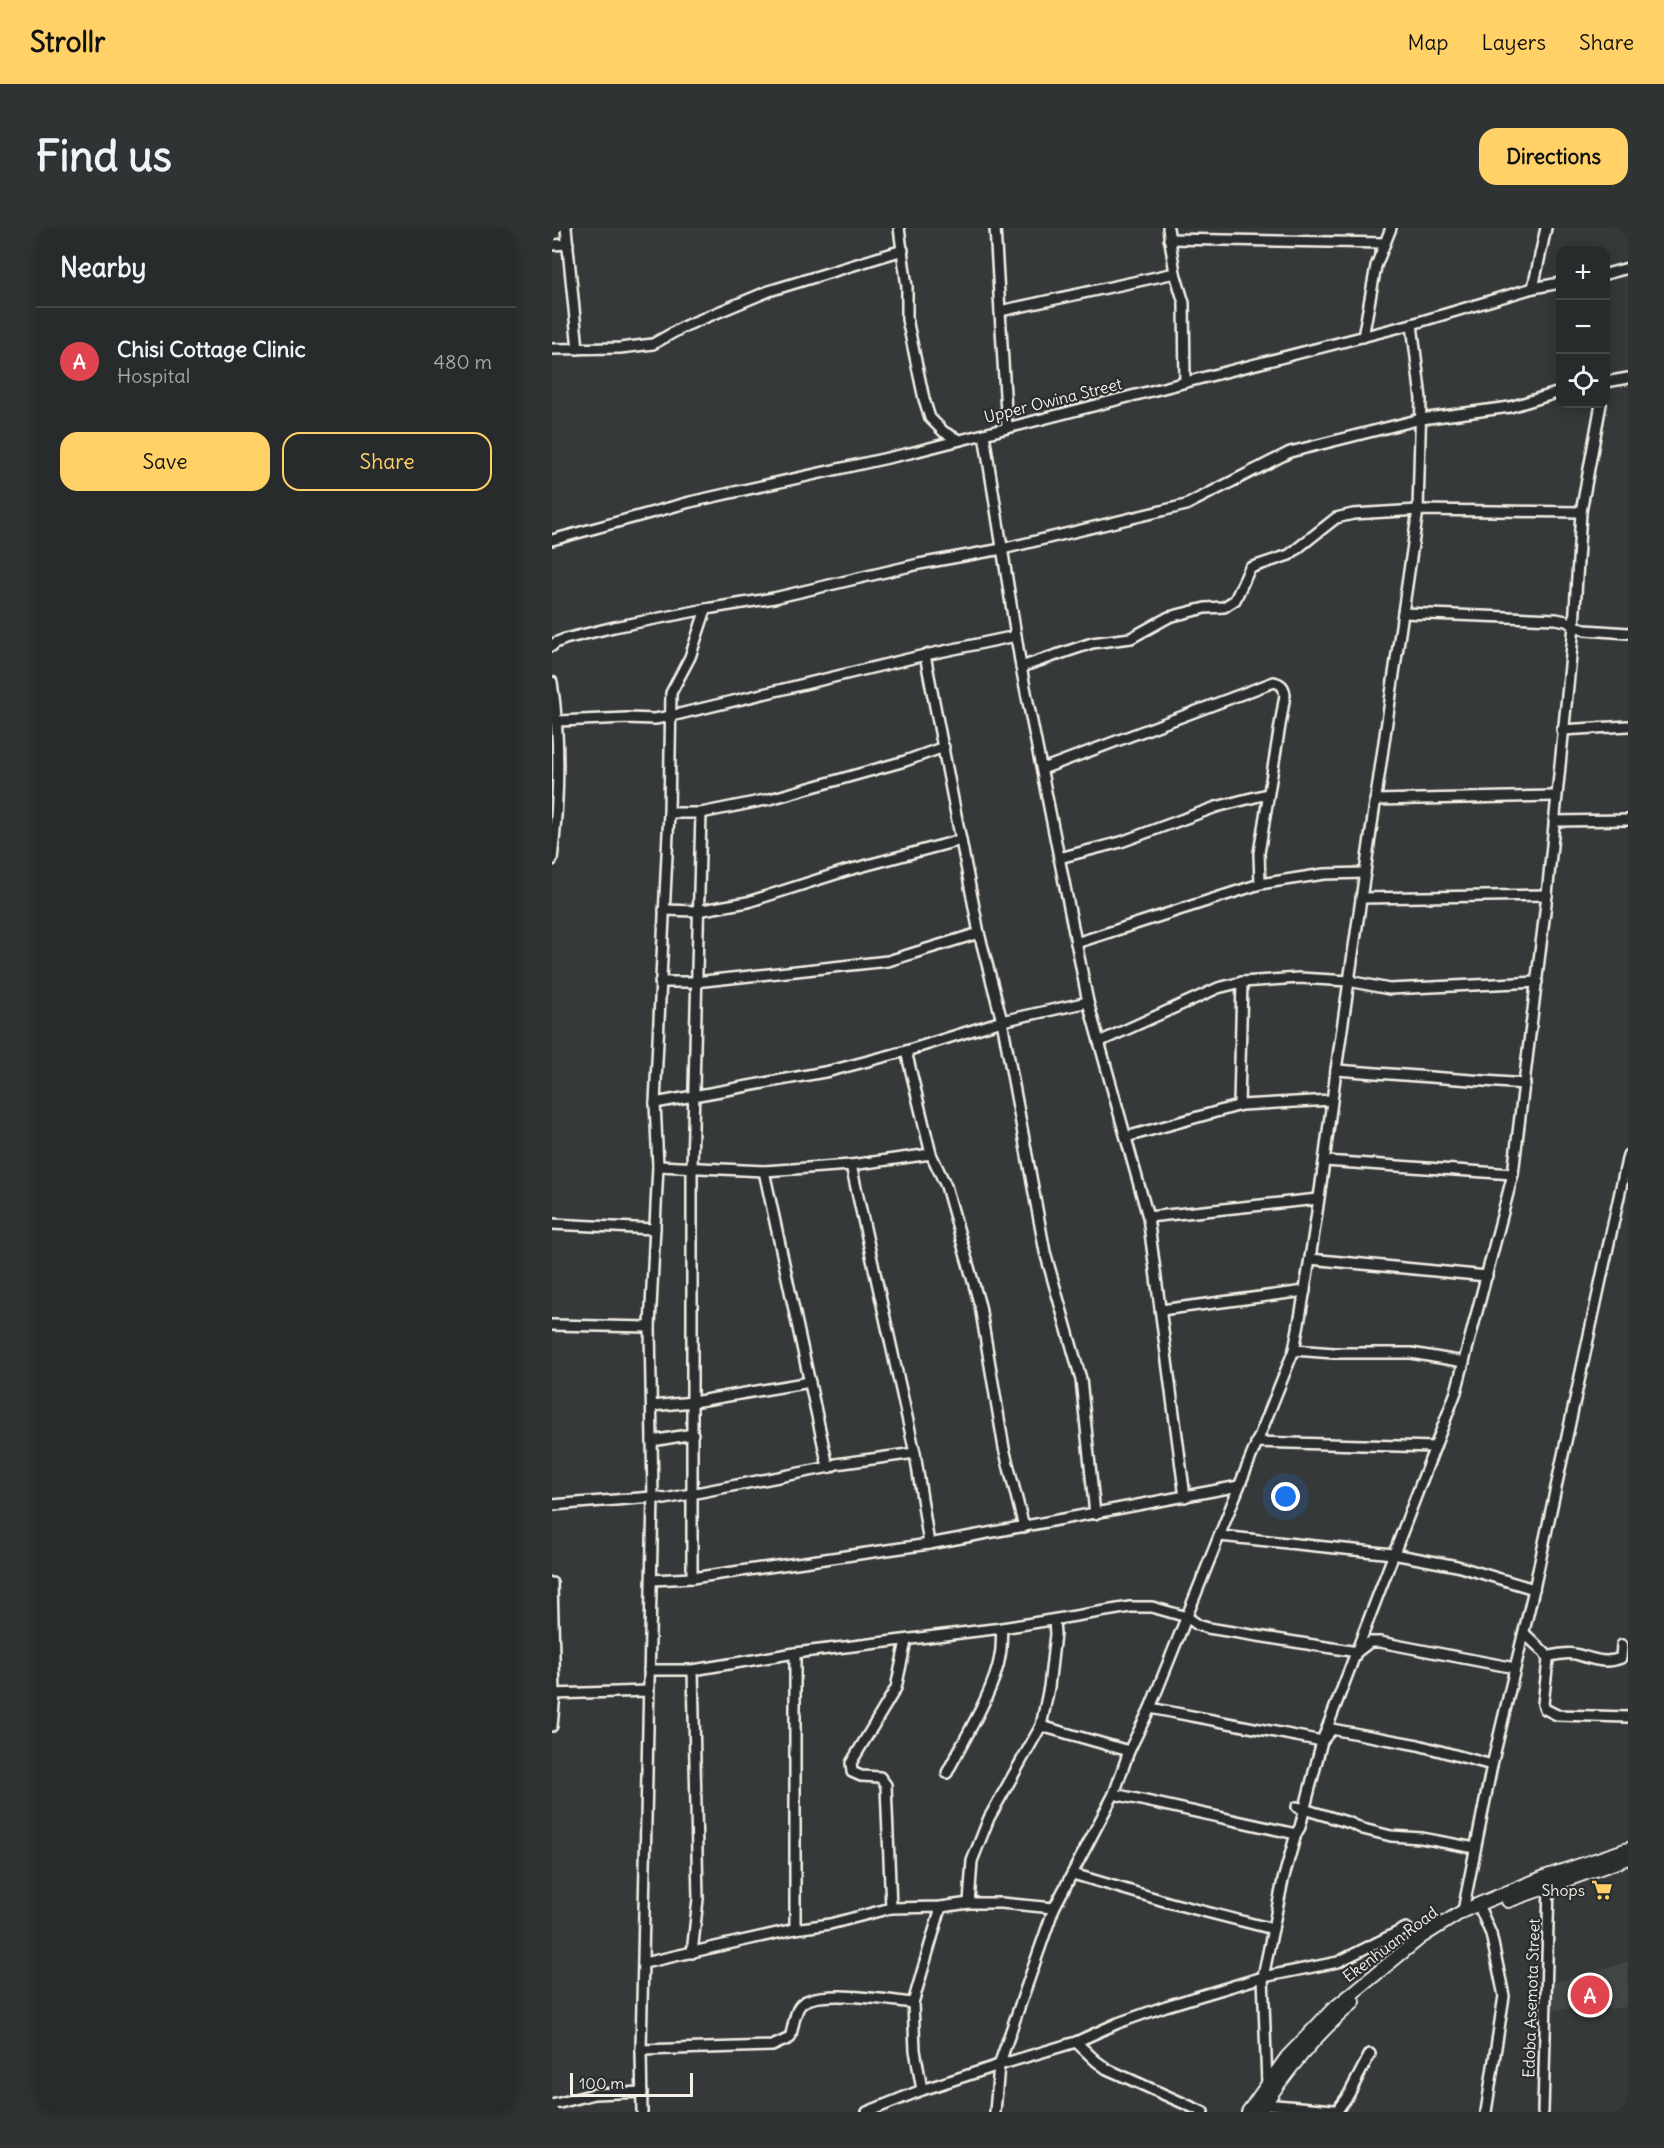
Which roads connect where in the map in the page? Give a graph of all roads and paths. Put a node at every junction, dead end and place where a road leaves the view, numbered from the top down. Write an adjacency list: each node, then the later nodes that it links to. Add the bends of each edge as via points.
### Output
1 (566, 228): 9 (street)
2 (899, 228): 11 (street)
3 (995, 228): 17 (street)
4 (1168, 228): 7 (street)
5 (1390, 228): 8 (street)
6 (1546, 228): 16 (street)
7 (1168, 239): 8 (street); 13 (street)
8 (1385, 243): 19 (street, via 1376,266)
9 (568, 244): 10 (street); 21 (street)
10 (552, 245)
11 (903, 250): 21 (street, via 769,291 685,326 653,344); 30 (street, via 907,319 924,399 930,418)
12 (1628, 268): 14 (street)
13 (1175, 273): 17 (street); 24 (street, via 1184,303)
14 (1610, 273)
15 (1556, 284): 16 (street, Upper Owina Street)
16 (1533, 288): 18 (street, Upper Owina Street)
17 (1000, 311): 28 (street)
18 (1412, 324): 19 (street, Upper Owina Street); 27 (street)
19 (1363, 337): 24 (street, Upper Owina Street)
20 (552, 349): 21 (street)
21 (578, 349)
22 (1628, 378): 23 (street)
23 (1610, 381)
24 (1185, 382): 28 (street, Upper Owina Street)
25 (1556, 393): 27 (street, via 1510,407)
26 (1600, 408): 32 (street)
27 (1421, 419): 31 (street); 34 (street, via 1290,452 1186,505)
28 (1006, 428): 29 (street, Upper Owina Street)
29 (984, 434): 30 (street, Upper Owina Street); 34 (street)
30 (959, 440): 33 (street, Upper Owina Street, via 690,502)
31 (1418, 510): 32 (street); 36 (street); 42 (street, via 1336,518 1289,555 1250,568 1235,600 1224,607 1169,617 1131,638 1092,644)
32 (1581, 512): 37 (street)
33 (552, 540)
34 (1002, 549): 35 (street); 39 (street)
35 (706, 609): 40 (street, via 575,637); 44 (street, via 690,657 671,693)
36 (1402, 613): 37 (street, via 1556,619); 53 (street)
37 (1574, 626): 38 (street); 47 (street)
38 (1628, 633)
39 (1016, 636): 41 (street); 42 (street)
40 (552, 646)
41 (925, 656): 44 (street); 48 (street)
42 (1021, 667): 49 (street)
43 (552, 682): 45 (street)
44 (671, 716): 45 (street); 54 (street)
45 (558, 721): 50 (street)
46 (1628, 726): 47 (street)
47 (1562, 730): 52 (street)
48 (944, 747): 55 (street, via 770,799); 58 (street)
49 (1042, 769): 51 (street, via 1274,682 1281,684 1285,695); 59 (street)
50 (555, 787): 60 (street)
51 (1267, 794): 59 (street); 62 (street, via 1259,853)
52 (1556, 796): 53 (street); 57 (street)
53 (1376, 800): 61 (street)
54 (669, 813): 55 (street); 65 (street)
55 (701, 813): 66 (street)
56 (1628, 820): 57 (street)
57 (1554, 821): 63 (street)
58 (961, 840): 66 (street, via 748,902); 67 (street)
59 (1059, 858): 68 (street)
60 (552, 860)
61 (1365, 873): 62 (street, via 1324,874); 64 (street)
62 (1260, 884): 68 (street)
63 (1547, 895): 64 (street); 73 (street)
64 (1361, 898): 69 (street)
65 (664, 910): 66 (street); 70 (street)
66 (697, 911): 71 (street)
67 (979, 933): 71 (street, via 888,962); 75 (street)
68 (1076, 943): 74 (street)
69 (1349, 981): 72 (street, via 1299,978); 73 (street, via 1389,989); 78 (street)
70 (660, 982): 71 (street); 82 (street)
71 (695, 982): 80 (street)
72 (1242, 982): 76 (street, via 1218,988); 83 (street)
73 (1537, 982): 79 (street)
74 (1088, 1002): 75 (street); 76 (street)
75 (1002, 1021): 77 (street); 119 (street, via 1045,1252 1081,1379)
76 (1099, 1042): 84 (street)
77 (906, 1051): 80 (street, via 830,1071); 85 (street)
78 (1336, 1070): 79 (street); 81 (street)
79 (1525, 1084): 92 (street)
80 (693, 1097): 82 (street); 90 (street)
81 (1332, 1100): 83 (street); 87 (street)
82 (655, 1103): 89 (street)
83 (1239, 1105): 84 (street)
84 (1126, 1137): 94 (street)
85 (931, 1154): 88 (street); 120 (street, via 946,1186 980,1306 1004,1449)
86 (1628, 1155): 127 (street)
87 (1325, 1161): 92 (street); 93 (street)
88 (851, 1165): 91 (street); 112 (street)
89 (658, 1166): 90 (street); 96 (street)
90 (692, 1167): 91 (street); 106 (street)
91 (764, 1171): 105 (street)
92 (1513, 1174): 98 (street)
93 (1318, 1199): 94 (street); 97 (street)
94 (1148, 1217): 100 (street)
95 (552, 1224): 96 (street)
96 (655, 1229): 102 (street)
97 (1310, 1259): 98 (street); 99 (street)
98 (1487, 1276): 104 (street)
99 (1305, 1291): 100 (street); 103 (street)
100 (1161, 1310): 117 (street)
101 (552, 1325): 102 (street)
102 (650, 1327): 107 (street)
103 (1294, 1350): 104 (street, via 1411,1353); 110 (street)
104 (1464, 1362): 111 (street)
105 (810, 1382): 106 (street); 113 (street)
106 (693, 1402): 107 (street); 108 (street)
107 (652, 1406): 109 (street)
108 (693, 1434): 109 (street); 115 (street)
109 (652, 1441): 116 (street)
110 (1256, 1442): 111 (street); 114 (street)
111 (1435, 1447): 123 (street)
112 (915, 1453): 113 (street); 122 (street)
113 (830, 1467): 115 (street)
114 (1239, 1486): 117 (street); 121 (street)
115 (691, 1493): 116 (street); 124 (street)
116 (653, 1497): 118 (street); 125 (street)
117 (1185, 1497): 119 (street)
118 (552, 1505)
119 (1095, 1514): 120 (street)
120 (1024, 1527): 122 (street)
121 (1220, 1536): 123 (street); 129 (street)
122 (929, 1544): 124 (street)
123 (1393, 1554): 127 (street, via 1457,1566); 135 (street)
124 (692, 1578): 125 (street)
125 (652, 1580): 139 (street)
126 (552, 1583): 128 (street)
127 (1534, 1589): 132 (street)
128 (552, 1594): 142 (street)
129 (1187, 1617): 130 (street, via 1152,1606); 135 (street, via 1208,1628); 143 (street)
130 (1054, 1620): 131 (street); 146 (street, via 1049,1687)
131 (1002, 1628): 133 (street); 150 (street, via 995,1675)
132 (1524, 1633): 137 (street); 138 (street)
133 (906, 1641): 136 (street); 161 (street, via 896,1688 852,1763 852,1772 880,1777 886,1785)
134 (1622, 1645): 137 (street, via 1621,1658 1616,1660 1601,1662 1567,1653)
135 (1357, 1652): 138 (street, via 1370,1642 1380,1642); 147 (street)
136 (795, 1653): 140 (street); 165 (street)
137 (1546, 1657): 144 (street, via 1545,1709 1557,1715)
138 (1515, 1668): 149 (street)
139 (649, 1670): 140 (street); 141 (street)
140 (693, 1670): 168 (street, via 698,1899)
141 (648, 1691): 142 (street); 169 (street)
142 (553, 1694): 145 (street)
143 (1150, 1708): 147 (street); 148 (street)
144 (1628, 1717)
145 (552, 1726)
146 (1041, 1726): 148 (street); 159 (street, via 989,1818 972,1861)
147 (1322, 1742): 149 (street, via 1332,1729 1418,1745); 153 (street)
148 (1129, 1751): 151 (street)
149 (1492, 1765): 154 (street)
150 (946, 1773)
151 (1113, 1794): 153 (street); 157 (street)
152 (1297, 1807): 154 (street, via 1391,1836)
153 (1296, 1834): 166 (street)
154 (1476, 1848): 163 (street)
155 (1628, 1849): 163 (main road, Ekenhuan Road, via 1547,1876)
156 (1628, 1858): 158 (main road, Ekenhuan Road)
157 (1074, 1874): 162 (street); 166 (street)
158 (1549, 1885): 164 (main road, Ekenhuan Road); 188 (street, Edoba Asemota Street)
159 (969, 1903): 160 (street); 162 (street)
160 (941, 1907): 161 (street); 171 (street)
161 (891, 1908): 165 (street)
162 (1054, 1908): 175 (street)
163 (1463, 1911): 167 (main road, Ekenhuan Road)
164 (1481, 1911): 180 (main road, Ekenhuan Road, via 1422,1946 1346,2008 1295,2064); 187 (street, via 1491,1934 1504,1996)
165 (795, 1929): 168 (street)
166 (1273, 1929): 170 (street)
167 (1420, 1938): 170 (street, via 1406,1928 1338,1962); 176 (main road, Ekenhuan Road, via 1332,2010)
168 (692, 1953): 169 (street)
169 (644, 1963): 173 (street)
170 (1263, 1977): 172 (street, via 1166,2006); 176 (street)
171 (913, 2003): 173 (street, via 826,1995 799,2006 790,2038 772,2046); 177 (street)
172 (1076, 2042): 175 (street); 184 (street, via 1107,2069)
173 (641, 2050): 178 (street)
174 (1370, 2054): 186 (street)
175 (999, 2065): 177 (street); 183 (street)
176 (1267, 2083): 185 (main road, Ekenhuan Road)
177 (922, 2090): 182 (street)
178 (642, 2092): 179 (street, via 594,2094); 181 (street)
179 (552, 2105)
180 (1262, 2108): 186 (street)
181 (642, 2112)
182 (867, 2112)
183 (995, 2112)
184 (1203, 2112)
185 (1248, 2112)
186 (1336, 2112)
187 (1486, 2112)
188 (1543, 2112)

